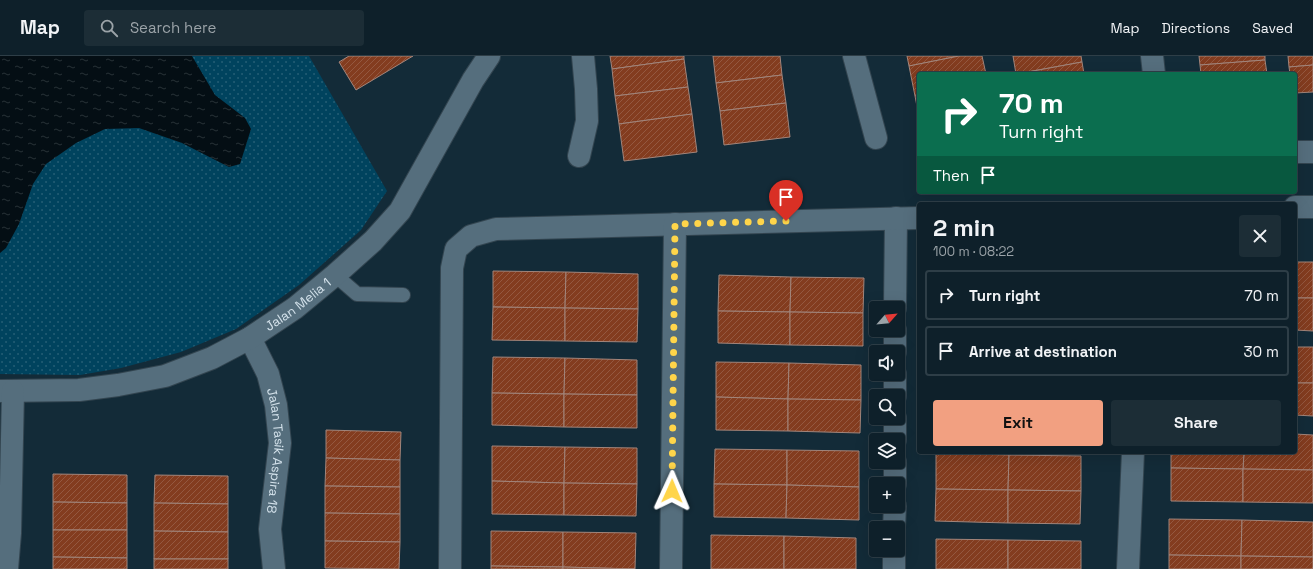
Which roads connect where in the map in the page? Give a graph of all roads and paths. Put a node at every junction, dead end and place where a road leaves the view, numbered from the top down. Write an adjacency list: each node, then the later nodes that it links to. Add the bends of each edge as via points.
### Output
1 (489, 56): 15 (street, Jalan Melia 1, via 400,211 373,241)
2 (583, 56): 9 (street, via 587,121)
3 (854, 56): 6 (street)
4 (1152, 56): 5 (street)
5 (1154, 72)
6 (876, 138)
7 (1297, 152): 8 (street)
8 (1313, 152)
9 (579, 156)
10 (1297, 207): 11 (street)
11 (1313, 207)
12 (896, 218): 13 (street); 14 (street); 17 (street)
13 (917, 218)
14 (675, 224): 24 (street, via 496,229 471,236 456,249 452,268); 25 (street)
15 (335, 275): 16 (lane, via 357,294); 18 (street, Jalan Melia 1, via 295,308)
16 (403, 295)
17 (895, 301)
18 (250, 338): 19 (street, Jalan Melia 1, via 212,358 165,376 78,390); 23 (street, Jalan Tasik Aspira 18, via 268,374 277,412 280,443 270,529)
19 (6, 391): 22 (street, via 10,533)
20 (1133, 454): 27 (street)
21 (894, 557): 26 (street)
22 (7, 569)
23 (274, 569)
24 (450, 569)
25 (671, 569)
26 (894, 569)
27 (1128, 569)

